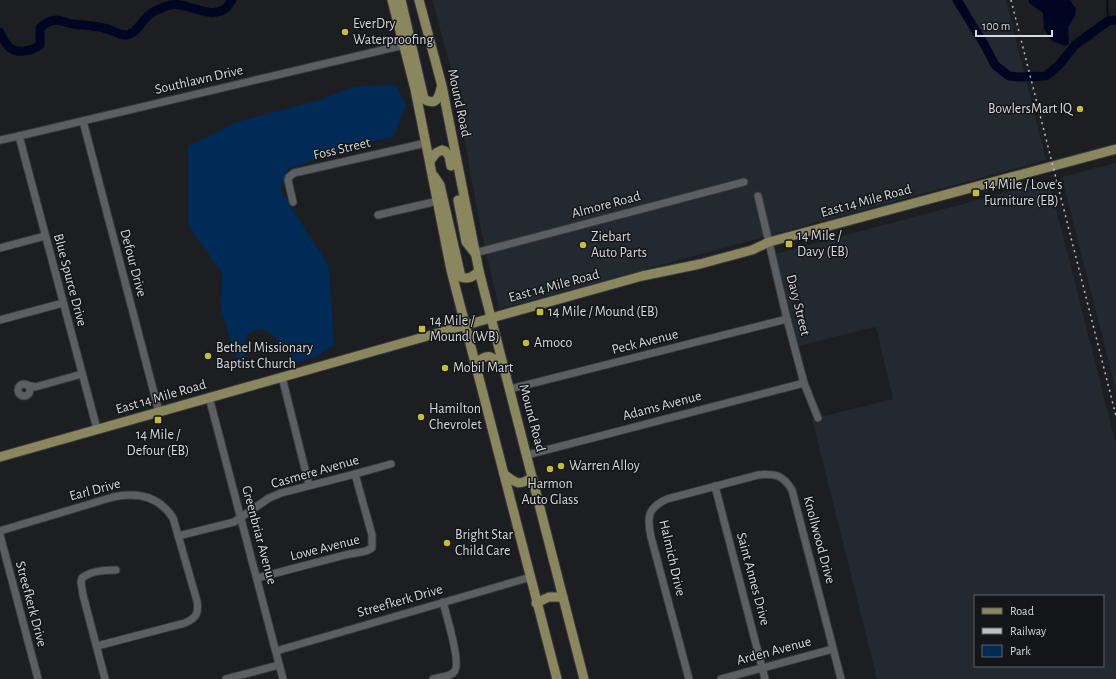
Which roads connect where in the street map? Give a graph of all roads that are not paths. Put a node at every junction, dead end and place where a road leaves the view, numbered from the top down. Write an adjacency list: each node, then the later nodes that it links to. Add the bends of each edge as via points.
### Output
1 (392, 0): 5 (main road)
2 (401, 0): 7 (main road, via 424,99 429,102 438,99)
3 (414, 0): 6 (main road, via 423,33)
4 (419, 0): 6 (main road, Mound Road)
5 (404, 45): 8 (street, Southlawn Drive); 11 (main road)
6 (433, 51): 7 (main road, Mound Road)
7 (442, 86): 22 (main road, Mound Road)
8 (82, 121): 9 (street, Southlawn Drive); 37 (street, Defour Drive)
9 (19, 136): 10 (street, Southlawn Drive); 19 (street, Blue Spurce Drive)
10 (0, 140)
11 (426, 142): 13 (main road); 17 (street, Foss Street, via 294,173 288,180)
12 (1116, 149): 20 (main road, East 14 Mile Road)
13 (430, 161): 16 (main road); 22 (main road, via 439,151 445,151 450,156 466,242)
14 (744, 182): 22 (street, Almore Road)
15 (758, 196): 20 (street, Davy Street)
16 (440, 200): 18 (street); 23 (main road, via 461,277 474,276); 28 (main road, via 451,270)
17 (293, 202)
18 (378, 215)
19 (45, 236): 21 (street); 24 (street, Blue Spurce Drive)
20 (769, 242): 25 (main road, East 14 Mile Road, via 752,250 642,276); 26 (street, Davy Street)
21 (0, 248)
22 (475, 253): 23 (main road, Mound Road)
23 (479, 271): 25 (main road, Mound Road)
24 (63, 303): 27 (street); 31 (street, Blue Spurce Drive)
25 (491, 318): 28 (main road, East 14 Mile Road); 30 (main road, Mound Road)
26 (787, 319): 33 (street, Davy Street); 35 (street, Peck Avenue)
27 (0, 320)
28 (466, 325): 29 (main road); 32 (main road, East 14 Mile Road)
29 (476, 364): 30 (main road, via 487,356); 44 (main road)
30 (504, 366): 35 (main road, Mound Road)
31 (82, 374): 34 (street); 39 (street, Blue Spurce Drive)
32 (282, 377): 36 (main road, East 14 Mile Road); 46 (street)
33 (804, 383): 38 (street, Davy Street); 40 (street, Adams Avenue)
34 (30, 388)
35 (510, 389): 40 (main road, Mound Road)
36 (209, 398): 37 (main road, East 14 Mile Road); 48 (street, Greenbriar Avenue)
37 (159, 412): 39 (main road, East 14 Mile Road)
38 (818, 418)
39 (96, 429): 41 (main road, East 14 Mile Road)
40 (527, 455): 45 (main road, Mound Road)
41 (0, 457)
42 (390, 464): 43 (street, Casmere Avenue)
43 (355, 474): 46 (street, Casmere Avenue); 53 (street, Lowe Avenue, via 372,535 372,548)
44 (504, 474): 45 (main road, via 518,483); 54 (main road)
45 (532, 477): 55 (main road, Mound Road)
46 (310, 485): 48 (street, Casmere Avenue, via 269,498)
47 (715, 486): 59 (street, Knollwood Drive, via 767,474 779,476 788,483 795,501); 62 (street, Saint Annes Drive); 70 (street, Halmich Drive, via 660,502 652,509 649,519 651,537)
48 (240, 517): 51 (street, Casmere Avenue, via 234,522); 53 (street, Greenbriar Avenue)
49 (0, 531): 51 (street, Earl Drive, via 113,497 134,494 148,498 168,510)
50 (0, 535): 63 (street, Streefkerk Drive)
51 (178, 536): 58 (street, via 197,601 196,616 184,623)
52 (116, 570): 58 (street, via 90,574 82,578 83,595)
53 (257, 578): 60 (street, Greenbriar Avenue)
54 (531, 578): 56 (street, Streefkerk Drive); 57 (main road)
55 (563, 597): 57 (main road, via 549,597); 69 (main road, Mound Road)
56 (443, 602): 60 (street, Streefkerk Drive); 67 (street, via 457,668 454,673)
57 (536, 603): 68 (main road)
58 (96, 646): 64 (street)
59 (833, 649): 62 (street, Arden Avenue); 73 (street, Knollwood Drive)
60 (276, 650): 61 (street, Greenbriar Avenue)
61 (279, 665): 65 (street); 66 (street, Greenbriar Avenue)
62 (762, 668): 71 (street, Arden Avenue); 72 (street, Saint Annes Drive)
63 (38, 679)
64 (105, 679)
65 (226, 679)
66 (283, 679)
67 (433, 679)
68 (557, 679)
69 (584, 679)
70 (689, 679)
71 (721, 679)
72 (765, 679)
73 (841, 679)

